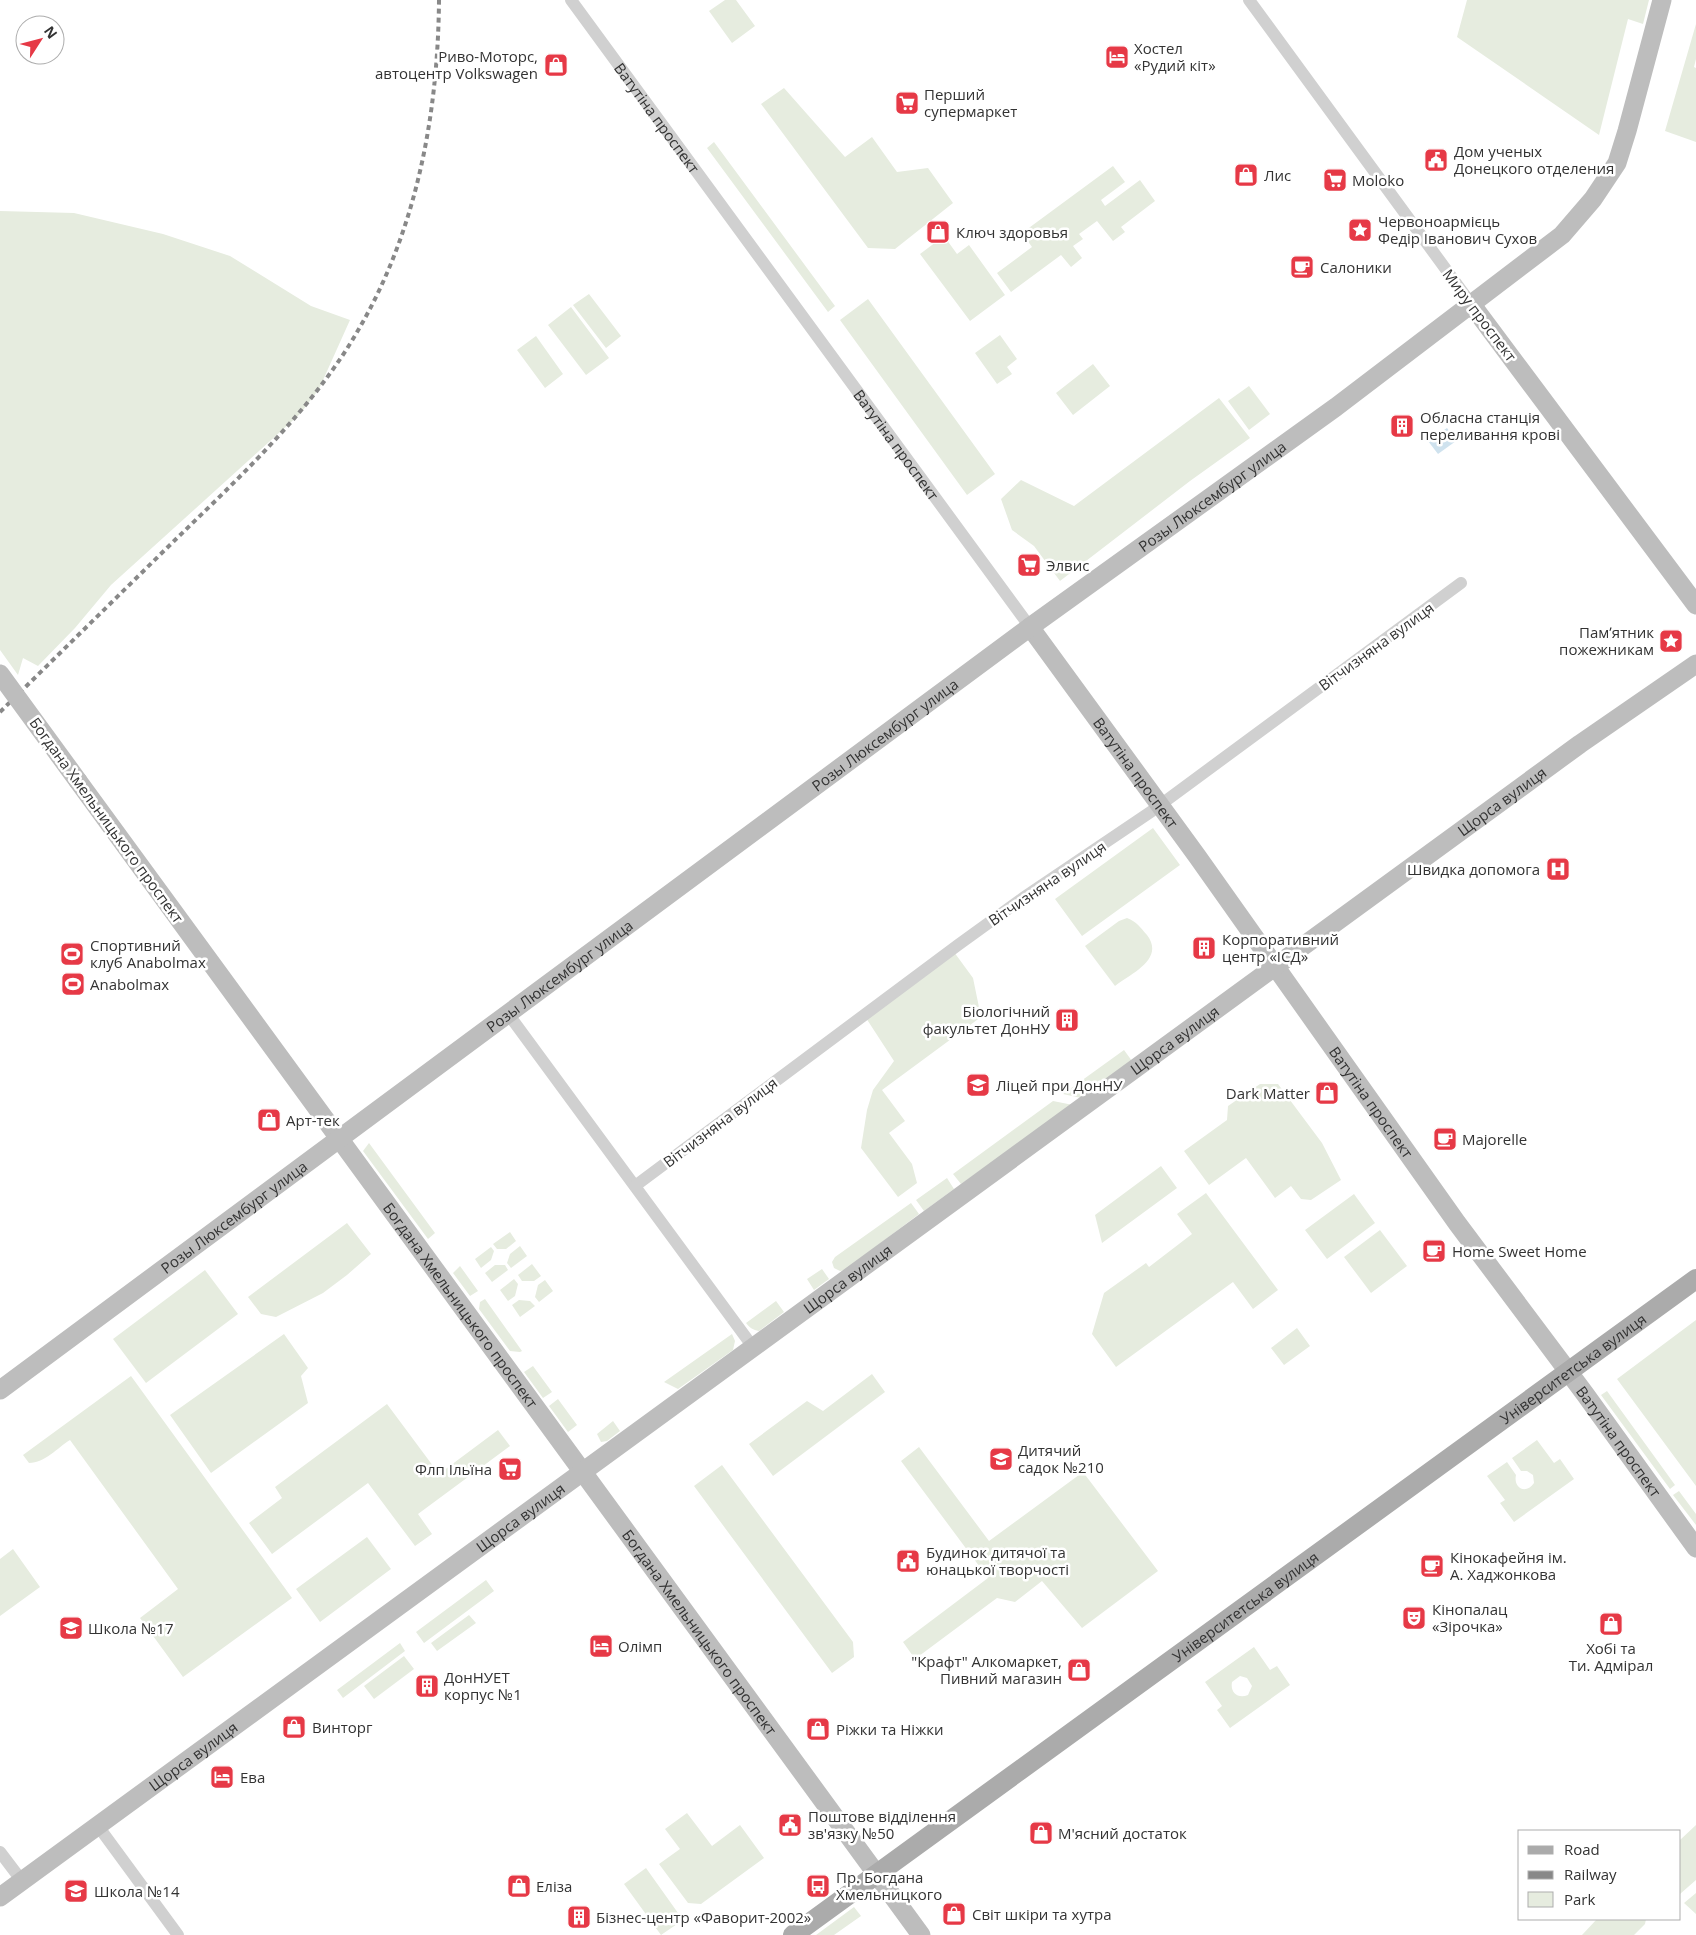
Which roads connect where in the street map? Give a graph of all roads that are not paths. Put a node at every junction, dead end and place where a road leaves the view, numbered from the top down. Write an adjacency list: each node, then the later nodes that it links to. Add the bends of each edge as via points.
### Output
1 (571, 0): 7 (street, Ватутіна проспект)
2 (1249, 0): 4 (street, Миру проспект)
3 (1662, 0): 4 (street, Розы Люксембург улица, via 1617,163 1593,200 1562,235)
4 (1472, 304): 6 (street, Миру проспект); 7 (street, Розы Люксембург улица, via 1336,407)
5 (1461, 583): 10 (street, Вітчизняна вулиця)
6 (1696, 605)
7 (1030, 627): 10 (street, Ватутіна проспект); 12 (street, Розы Люксембург улица)
8 (1696, 664): 11 (street, Щорса вулиця, via 1580,744)
9 (0, 674): 13 (street, Богдана Хмельницького проспект, bridge)
10 (1159, 805): 11 (street, Ватутіна проспект); 14 (street, Вітчизняна вулиця, via 958,944)
11 (1276, 966): 16 (street, Щорса вулиця); 17 (street, Ватутіна проспект, via 1458,1223)
12 (509, 1014): 13 (street, Розы Люксембург улица); 14 (street)
13 (340, 1138): 18 (street, Розы Люксембург улица); 19 (street, Богдана Хмельницького проспект)
14 (635, 1186): 16 (street)
15 (1696, 1279): 17 (main road, Університетська вулиця)
16 (753, 1347): 19 (street, Щорса вулиця)
17 (1569, 1372): 20 (street, Ватутіна проспект); 23 (main road, Університетська вулиця)
18 (0, 1390)
19 (582, 1471): 21 (street, Щорса вулиця); 23 (street, Богдана Хмельницького проспект)
20 (1696, 1548)
21 (98, 1826): 24 (street, Щорса вулиця); 26 (street)
22 (0, 1852): 24 (street)
23 (877, 1874): 27 (main road, Університетська вулиця); 28 (street, Богдана Хмельницького проспект)
24 (22, 1881): 25 (street, Щорса вулиця)
25 (0, 1897)
26 (178, 1935)
27 (793, 1935)
28 (921, 1935)

